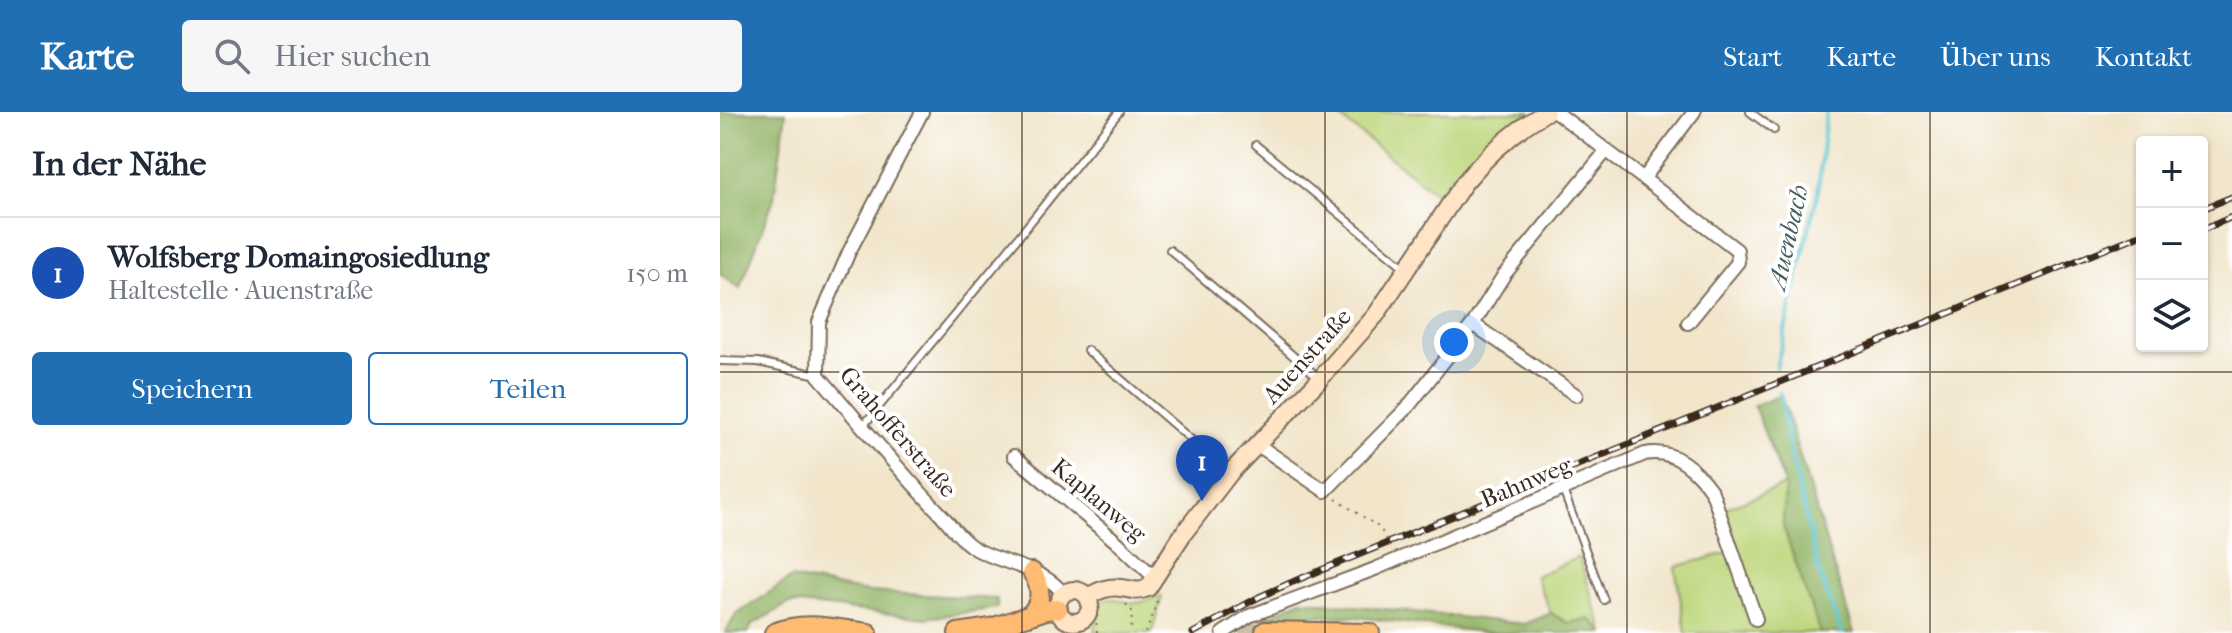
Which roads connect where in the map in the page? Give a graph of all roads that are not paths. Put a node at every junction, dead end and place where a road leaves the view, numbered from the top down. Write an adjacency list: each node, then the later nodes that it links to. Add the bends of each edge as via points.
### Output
1 (922, 112): 17 (street, Grahofferstraße, via 819,322)
2 (1119, 112): 20 (lane)
3 (1546, 112): 12 (street, Auenstraße, via 1481,163)
4 (1556, 112): 9 (street)
5 (1694, 112): 10 (street)
6 (1750, 112): 7 (lane)
7 (1774, 130)
8 (1256, 145): 12 (lane)
9 (1607, 150): 10 (street); 14 (street, via 1504,275)
10 (1644, 178): 13 (street, via 1737,250 1738,262)
11 (1170, 250): 18 (lane)
12 (1407, 270): 18 (street, Auenstraße)
13 (1688, 323)
14 (1473, 324): 19 (street); 21 (street, via 1407,408 1325,491)
15 (1087, 350): 23 (lane)
16 (720, 361): 17 (lane, via 758,362)
17 (818, 375): 20 (street, Grahofferstraße)
18 (1320, 379): 21 (street, Auenstraße)
19 (1576, 395)
20 (863, 426): 25 (street, Grahofferstraße, via 970,545)
21 (1258, 445): 23 (street, Auenstraße)
22 (1014, 456): 26 (street, Kaplanweg)
23 (1230, 473): 26 (street, Auenstraße)
24 (1563, 490): 28 (lane); 31 (street, Bahnweg, via 1645,454 1667,453 1679,459 1712,492); 37 (street, Bahnweg, via 1249,616)
25 (1032, 572): 29 (street, Grahofferstraße, via 1052,583); 30 (main road, via 1040,601)
26 (1155, 578): 27 (street, via 1141,591 1111,588 1101,590)
27 (1095, 600): 29 (street, via 1070,591); 32 (street)
28 (1604, 600)
29 (1060, 602): 30 (main road); 32 (street, via 1065,620)
30 (1029, 616): 36 (main road)
31 (1756, 619)
32 (1082, 627)
33 (1265, 631): 38 (main road)
34 (774, 633): 35 (main road, via 809,625)
35 (868, 633)
36 (958, 633)
37 (1223, 633)
38 (1370, 633)

